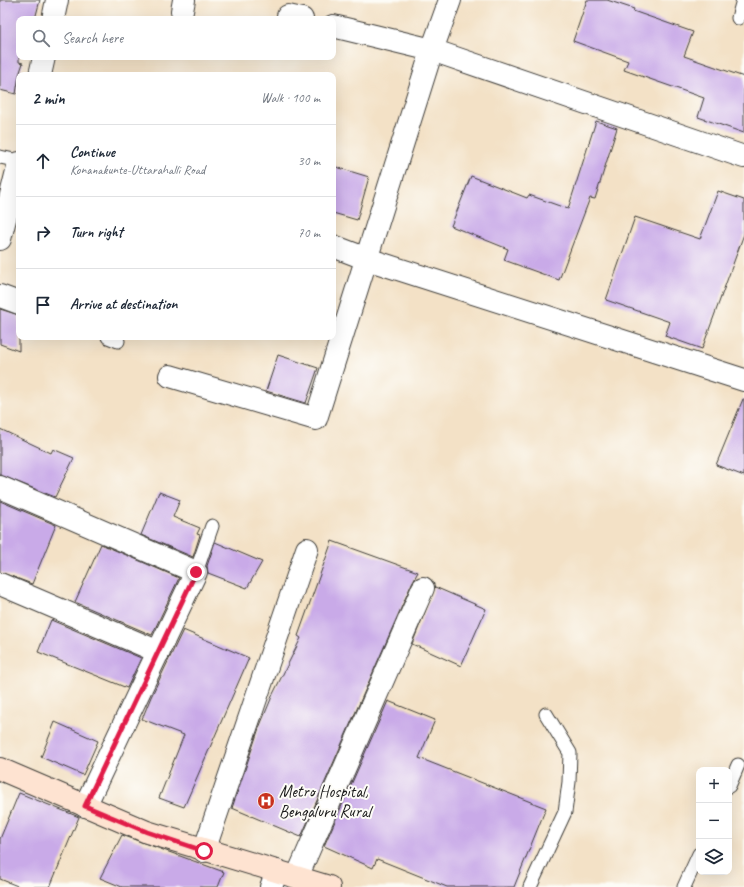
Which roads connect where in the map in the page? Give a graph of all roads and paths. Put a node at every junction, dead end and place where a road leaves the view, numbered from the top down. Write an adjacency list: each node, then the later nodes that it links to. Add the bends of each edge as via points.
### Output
1 (57, 0): 4 (street)
2 (450, 0): 7 (street)
3 (743, 0): 5 (lane)
4 (54, 16)
5 (738, 18)
6 (336, 27): 7 (street)
7 (432, 50): 11 (street); 16 (street)
8 (43, 60): 9 (street)
9 (41, 72)
10 (0, 157): 12 (lane)
11 (744, 157)
12 (16, 161)
13 (16, 174): 14 (street)
14 (0, 239)
15 (336, 247): 16 (street)
16 (367, 259): 19 (street, via 316,419); 20 (street)
17 (0, 296): 18 (street)
18 (16, 302)
19 (170, 376)
20 (744, 380)
21 (0, 487): 24 (street)
22 (212, 526): 24 (lane)
23 (307, 548): 33 (street)
24 (196, 572): 27 (street)
25 (0, 584): 27 (street)
26 (423, 588): 35 (street)
27 (159, 652): 32 (street)
28 (546, 714): 37 (lane, via 570,753 569,782 565,812)
29 (738, 765): 31 (lane)
30 (0, 769): 32 (main road)
31 (732, 779)
32 (85, 806): 33 (main road, via 147,832)
33 (204, 851): 35 (main road)
34 (696, 861): 38 (lane)
35 (282, 878): 36 (main road)
36 (329, 887)
37 (530, 887)
38 (684, 887)

